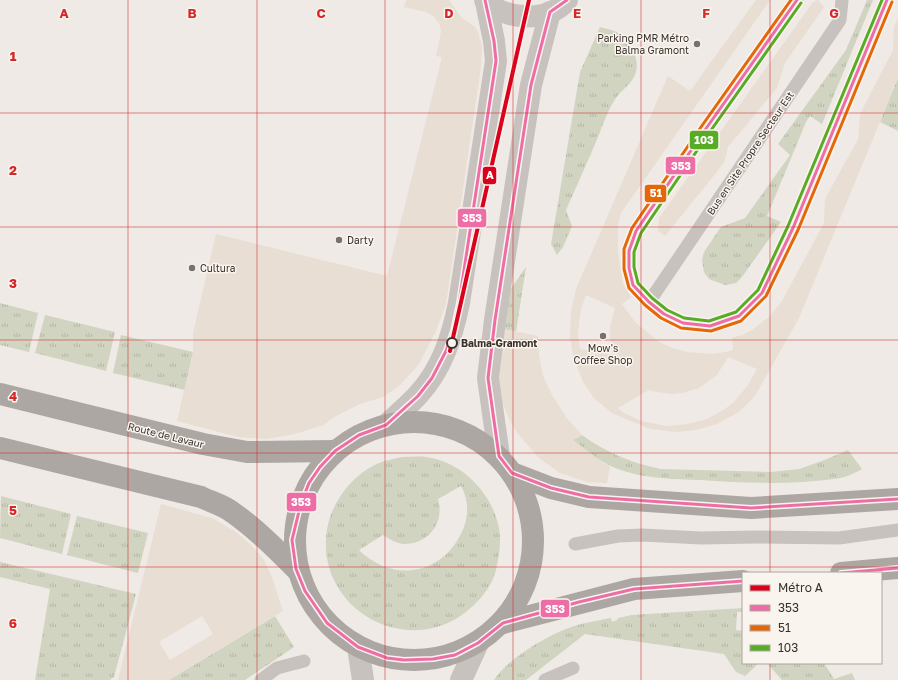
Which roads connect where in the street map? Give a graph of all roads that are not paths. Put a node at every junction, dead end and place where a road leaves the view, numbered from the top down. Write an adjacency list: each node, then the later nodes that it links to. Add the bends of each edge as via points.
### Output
1 (568, 0): 6 (street)
2 (797, 0): 7 (lane, via 636,230 629,251 629,268 633,285)
3 (842, 0): 7 (lane, Bus en Site Propre Secteur Est, via 840,20)
4 (887, 0): 7 (lane, via 793,228 762,293 739,316 710,326 684,323 664,314)
5 (485, 1): 6 (street, via 500,12 516,17 533,17); 9 (street, via 496,61 453,331 432,378 418,396)
6 (550, 12): 12 (street, via 531,85 488,378)
7 (649, 302)
8 (0, 394): 11 (main road, Route de Lavaur, via 203,444 247,452)
9 (386, 425): 11 (main road, via 359,435); 12 (main road, via 411,421 454,430 476,439)
10 (0, 448): 16 (main road, via 201,497 219,504 260,535)
11 (335, 451): 16 (main road, via 309,483 301,502 292,540)
12 (505, 464): 13 (main road, via 551,488 589,497 751,508); 20 (main road, via 523,492 529,508 534,529 534,550 529,576)
13 (898, 499)
14 (898, 530): 15 (lane, via 839,538 618,536)
15 (574, 544)
16 (296, 569): 22 (main road, via 305,591 327,623)
17 (888, 570): 18 (main road)
18 (857, 572)
19 (742, 581): 20 (main road, via 634,589)
20 (503, 623): 21 (main road)
21 (478, 643): 22 (main road, via 455,655 404,660 387,658); 27 (street)
22 (358, 647): 26 (street)
23 (304, 661): 25 (lane, via 277,668)
24 (573, 668): 28 (lane)
25 (261, 680)
26 (363, 680)
27 (461, 680)
28 (545, 680)

